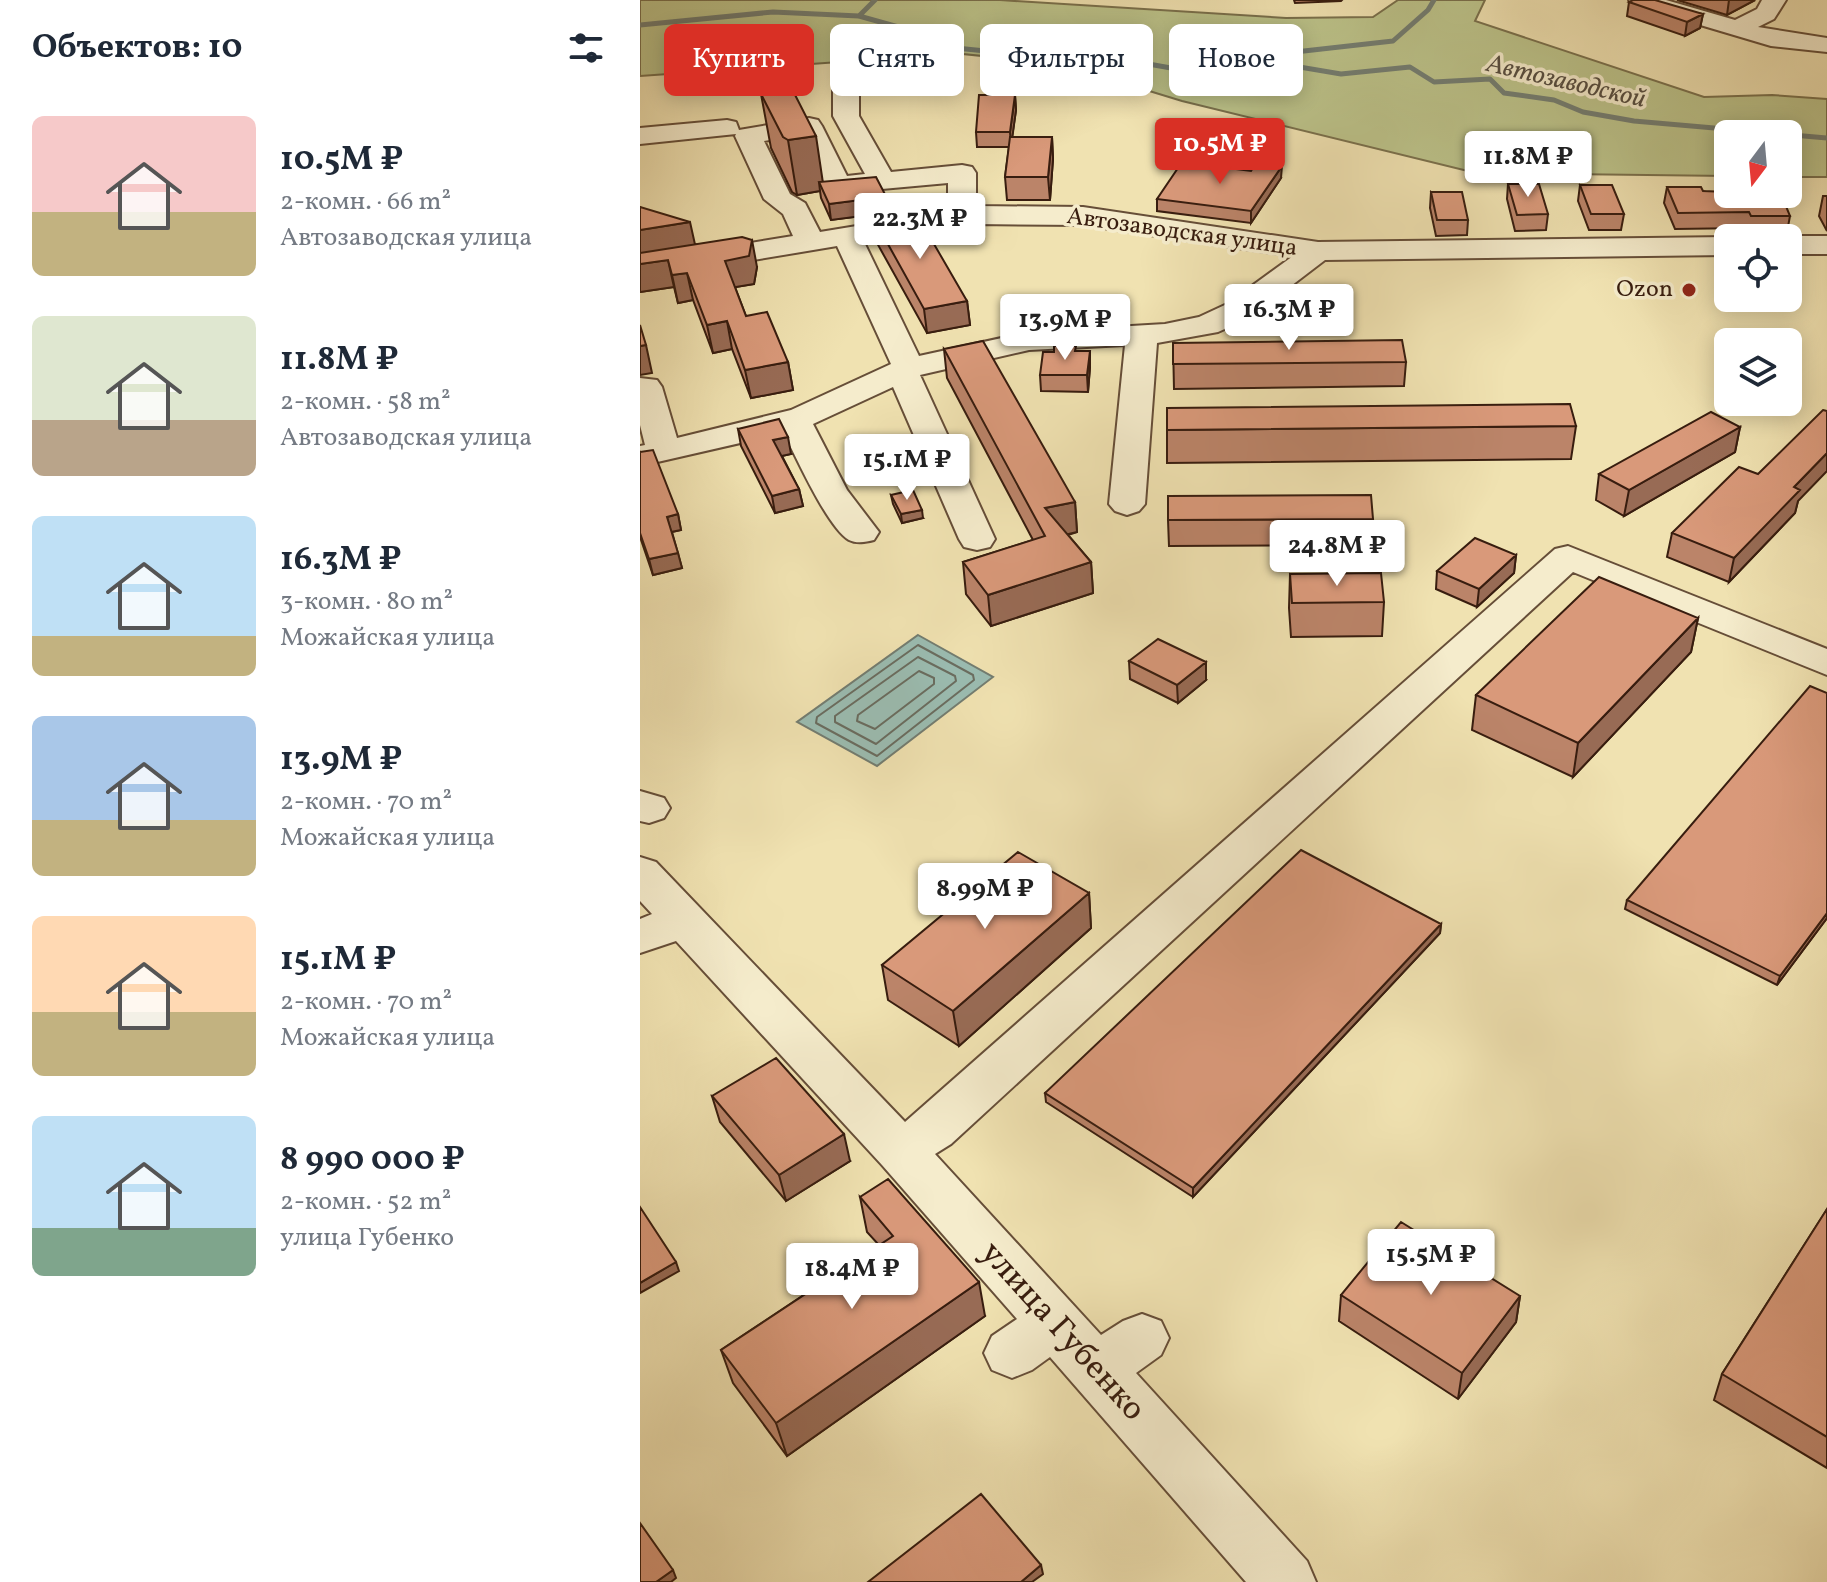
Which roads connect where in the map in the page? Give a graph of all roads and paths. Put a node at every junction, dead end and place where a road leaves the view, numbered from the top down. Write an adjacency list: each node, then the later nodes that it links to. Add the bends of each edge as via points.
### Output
1 (1641, 0): 3 (street)
2 (1774, 0): 3 (street, via 1766,14)
3 (1736, 29): 4 (street)
4 (1827, 45)
5 (846, 96): 8 (street, via 846,116)
6 (727, 128): 7 (street)
7 (640, 136)
8 (881, 179): 9 (street, via 962,173); 11 (street, via 838,185 809,126 748,136 778,199 795,209)
9 (962, 216): 10 (street, Автозаводская улица); 15 (street, Автозаводская улица, via 1083,216)
10 (846, 235): 11 (street, Автозаводская улица); 18 (street)
11 (810, 241): 16 (street, Автозаводская улица)
12 (1802, 245): 13 (street)
13 (1827, 245)
14 (1714, 246): 15 (street, Автозаводская улица)
15 (1318, 251): 17 (street, via 1238,311 1207,325)
16 (640, 270)
17 (1142, 334): 18 (street, via 1029,341); 22 (street)
18 (906, 370): 20 (street); 24 (street)
19 (652, 394): 21 (street)
20 (794, 419): 21 (street); 23 (street, via 831,493)
21 (659, 449)
22 (1127, 504)
23 (861, 532)
24 (977, 539)
25 (1827, 663): 27 (street, via 1568,557 933,1130)
26 (640, 873): 27 (street, улица Губенко, via 663,927)
27 (897, 1169): 29 (street, улица Губенко, via 1033,1338)
28 (1142, 1338): 29 (street)
29 (1096, 1370): 30 (street, улица Губенко)
30 (1286, 1582)

